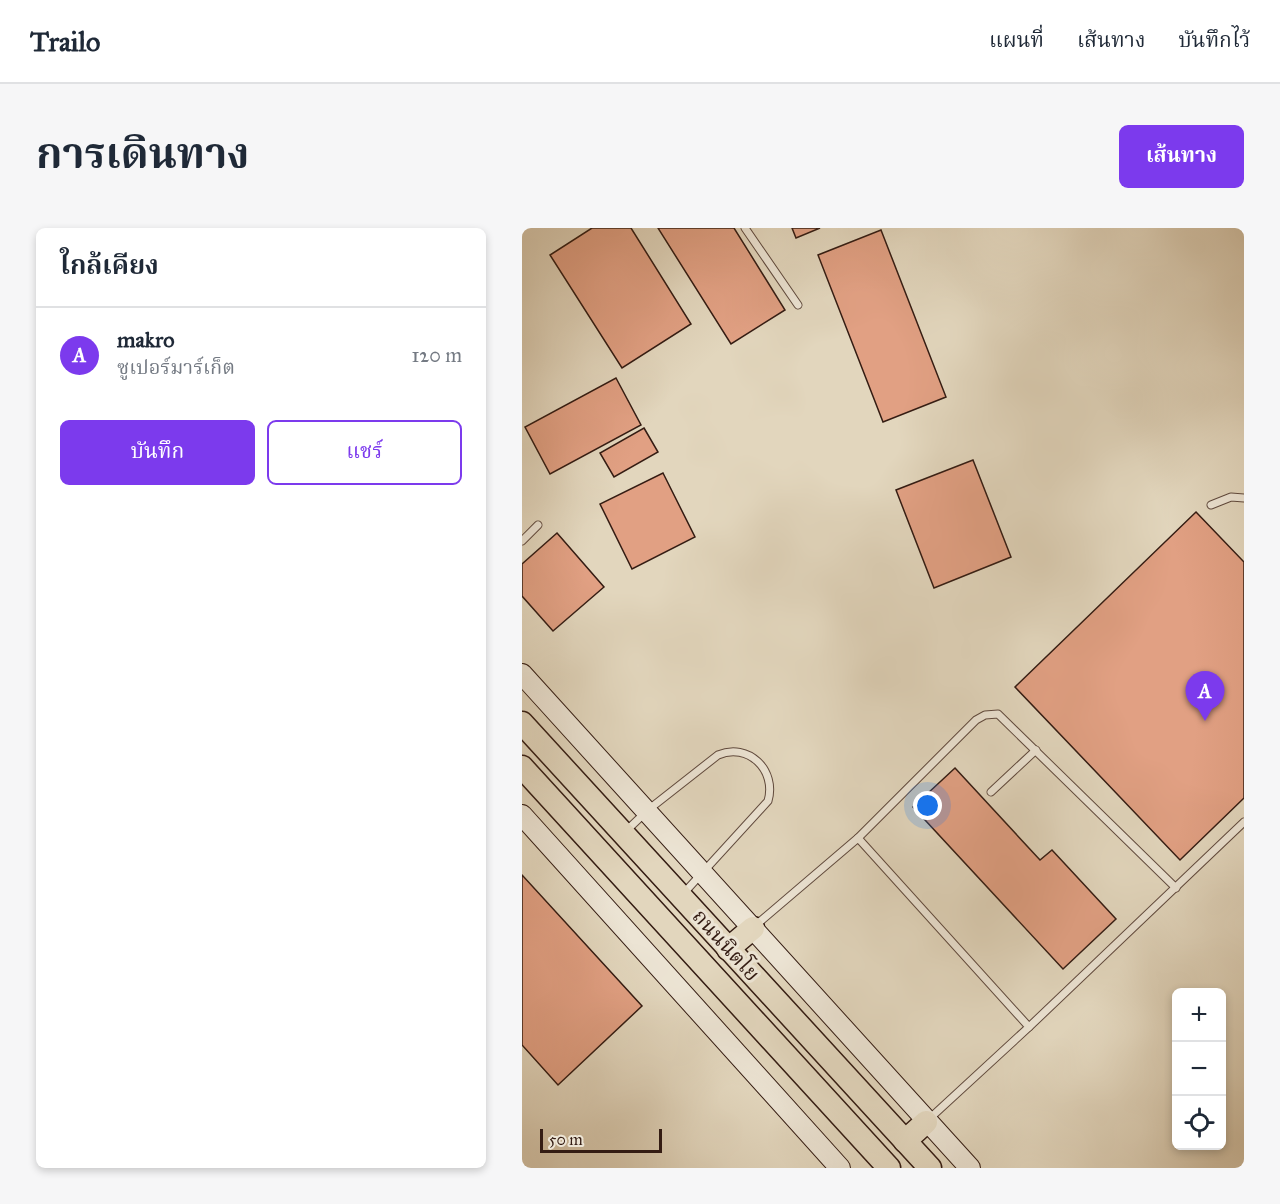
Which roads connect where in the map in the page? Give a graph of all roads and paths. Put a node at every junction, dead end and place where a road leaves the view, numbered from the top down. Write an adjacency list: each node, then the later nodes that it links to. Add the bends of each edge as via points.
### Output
1 (745, 228): 2 (lane)
2 (798, 305)
3 (1244, 498): 4 (lane, via 1231,497)
4 (1211, 505)
5 (538, 525): 6 (lane)
6 (522, 542)
7 (522, 674): 12 (main road)
8 (522, 723): 15 (highway, ถนนนิตโย)
9 (1036, 750): 11 (lane); 16 (lane, via 998,714 986,715 976,720); 18 (lane)
10 (522, 767): 26 (highway, ถนนนิตโย)
11 (991, 792)
12 (648, 810): 15 (lane); 17 (main road); 17 (lane, via 727,751 748,754 759,763 769,776 768,801)
13 (522, 815): 25 (main road)
14 (1244, 822): 18 (lane)
15 (625, 833): 19 (highway, ถนนนิตโย)
16 (858, 838): 20 (lane); 22 (lane)
17 (704, 874): 19 (lane); 20 (main road)
18 (1176, 888): 22 (lane)
19 (681, 896): 21 (highway, ถนนนิตโย)
20 (753, 928): 21 (highway); 23 (main road)
21 (729, 949): 24 (highway, ถนนนิตโย)
22 (1029, 1027): 23 (lane)
23 (926, 1122): 24 (highway); 28 (main road)
24 (905, 1141): 27 (highway, ถนนนิตโย)
25 (840, 1168)
26 (889, 1168)
27 (930, 1168)
28 (970, 1168)

